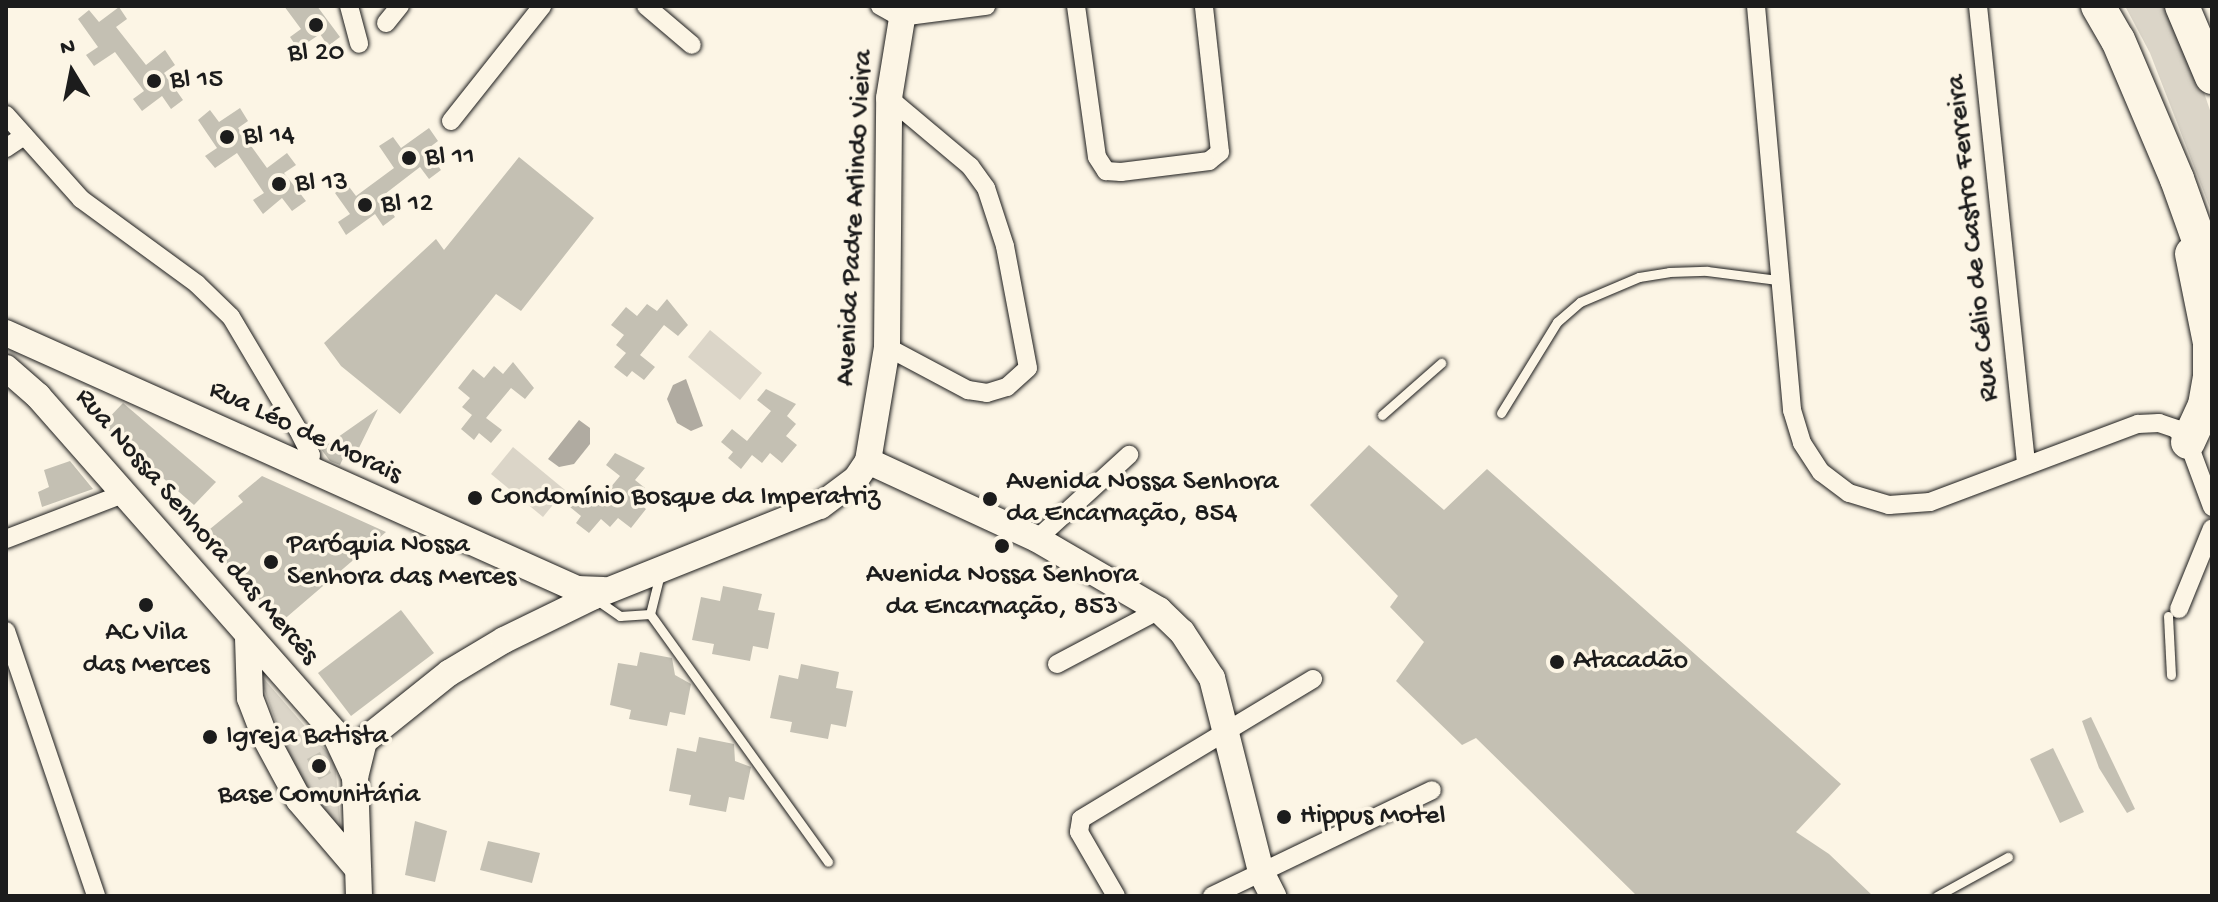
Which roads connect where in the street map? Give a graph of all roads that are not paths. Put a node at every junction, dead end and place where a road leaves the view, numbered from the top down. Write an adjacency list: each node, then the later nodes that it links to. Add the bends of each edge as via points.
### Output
1 (349, 6): 14 (street)
2 (400, 6): 13 (street)
3 (542, 6): 19 (street)
4 (646, 6): 15 (street)
5 (986, 6): 12 (street)
6 (1076, 6): 7 (street, via 1097,157 1106,171 1121,172 1209,161 1220,152)
7 (1204, 6)
8 (1756, 6): 24 (street)
9 (1978, 6): 35 (street, Rua Célio de Castro Ferreira)
10 (2098, 6): 22 (highway, via 2118,40)
11 (2182, 6): 16 (highway)
12 (895, 10): 17 (main road, Avenida Padre Arlindo Vieira)
13 (386, 23)
14 (359, 44)
15 (692, 45)
16 (2212, 77)
17 (889, 98): 26 (main road, Avenida Padre Arlindo Vieira); 26 (street, via 970,166 986,188 1005,246 1028,368 1007,387 978,391)
18 (6, 115): 20 (street)
19 (451, 121)
20 (24, 136): 21 (street); 36 (street, via 81,199 197,284 231,317 311,455)
21 (6, 148)
22 (2177, 179): 23 (highway); 32 (highway, via 2210,343 2205,405)
23 (2212, 277)
24 (1777, 280): 30 (lane, via 1669,272 1639,277 1580,302 1557,322); 35 (street, via 1792,410 1802,443 1821,472 1849,493 1889,505 1930,502)
25 (6, 333): 27 (main road, Rua Léo de Morais)
26 (887, 347): 34 (main road, Avenida Padre Arlindo Vieira)
27 (48, 352): 29 (main road, via 34,355); 36 (main road, Rua Léo de Morais)
28 (1441, 363): 31 (lane)
29 (12, 373): 37 (main road, Rua Nossa Senhora das Mercês)
30 (1501, 413)
31 (1382, 415)
32 (2188, 442): 35 (street, via 2159,423 2138,424); 38 (street)
33 (1129, 455): 41 (street)
34 (868, 461): 41 (main road); 42 (main road, via 856,479 820,506)
35 (2026, 464)
36 (308, 471): 43 (main road, Rua Léo de Morais)
37 (123, 494): 40 (street); 48 (main road, Rua Nossa Senhora das Mercês)
38 (2212, 507)
39 (2212, 528): 45 (street)
40 (6, 539)
41 (1037, 539): 44 (main road)
42 (659, 570): 43 (main road, Rua Léo de Morais); 46 (lane, via 660,586)
43 (584, 593): 46 (lane, via 620,616); 54 (main road, via 449,673)
44 (1159, 610): 49 (street); 52 (main road, via 1195,648 1212,678)
45 (2174, 613): 50 (lane)
46 (650, 614): 58 (lane)
47 (6, 631): 61 (street)
48 (248, 638): 53 (main road, Rua Nossa Senhora das Mercês); 59 (main road, via 250,698 277,762 322,832)
49 (1057, 664)
50 (2171, 675)
51 (1313, 679): 52 (street)
52 (1226, 728): 60 (main road); 63 (street, via 1079,822 1079,832)
53 (334, 732): 54 (main road); 55 (main road, Rua Nossa Senhora das Mercês)
54 (364, 741): 55 (main road)
55 (355, 777): 59 (main road)
56 (1432, 790): 60 (street)
57 (2008, 857): 66 (lane)
58 (828, 862)
59 (358, 869): 62 (main road)
60 (1261, 872): 64 (street); 65 (main road)
61 (96, 896)
62 (359, 896)
63 (1116, 896)
64 (1212, 896)
65 (1273, 896)
66 (1937, 896)

